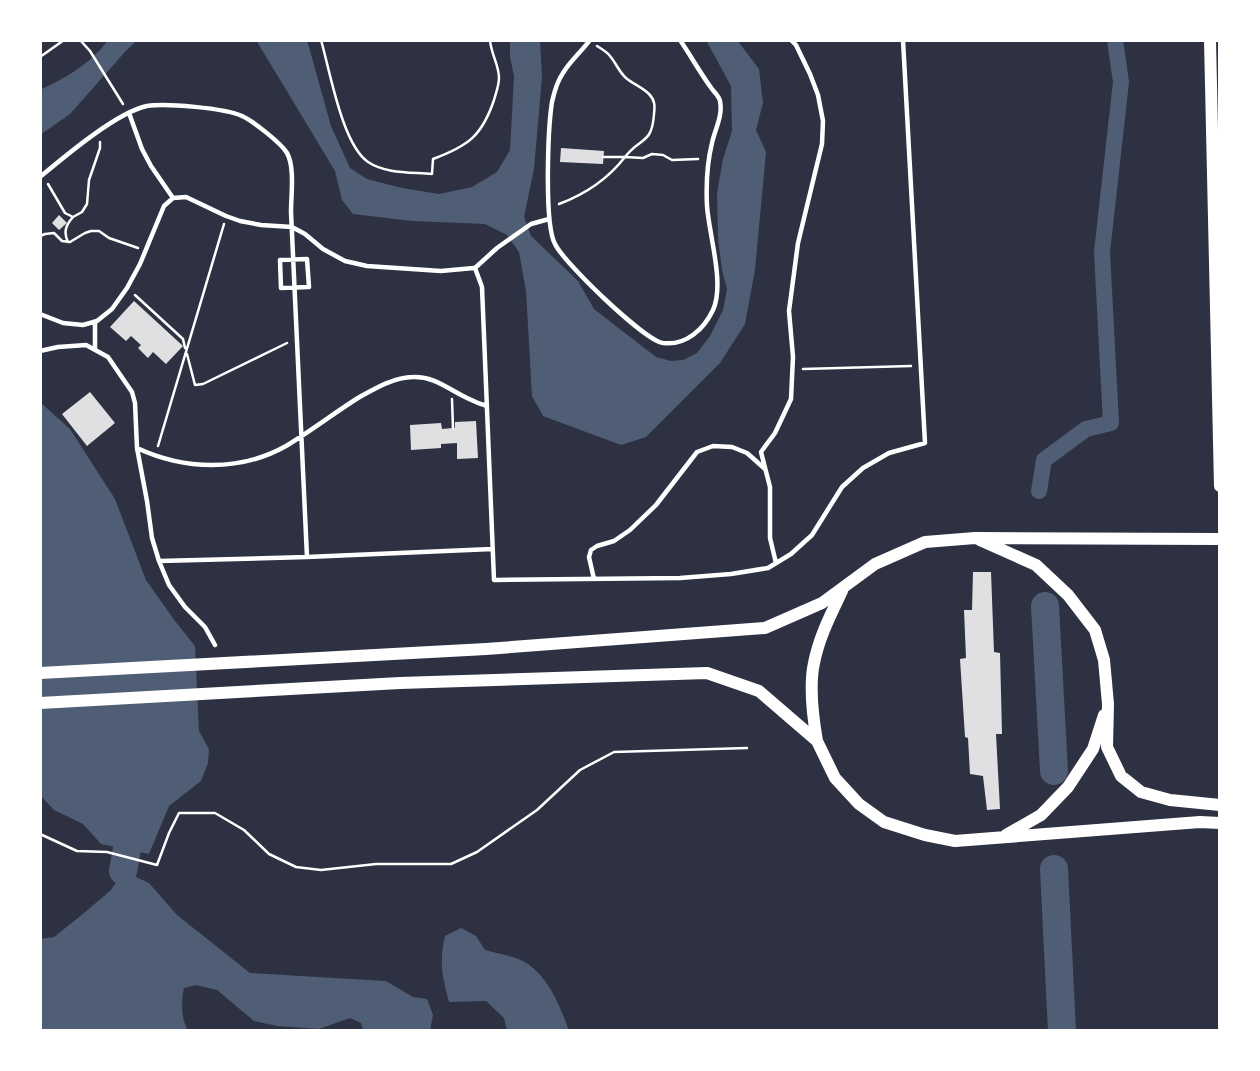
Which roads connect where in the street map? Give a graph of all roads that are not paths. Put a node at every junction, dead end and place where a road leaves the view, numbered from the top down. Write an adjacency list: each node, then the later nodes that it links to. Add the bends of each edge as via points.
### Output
1 (680, 40): 9 (lane, via 721,104 707,193 717,293 705,324 681,341 662,343 648,335 568,263 553,243)
2 (791, 40): 21 (lane, via 818,95 822,145 798,243 789,311 791,398 761,453)
3 (903, 40): 28 (lane, via 925,443 889,453 863,468 842,487 812,535)
4 (1210, 40): 22 (main road)
5 (590, 41): 9 (lane, via 563,73 553,99 548,134)
6 (128, 113): 7 (lane); 8 (lane, via 151,166); 10 (lane, via 146,106 214,109 242,116 264,130 287,153)
7 (41, 176)
8 (173, 198): 10 (lane, via 186,197 226,216 261,225); 15 (lane, via 164,206 127,288 113,309)
9 (549, 219): 12 (lane, via 531,224)
10 (292, 227): 11 (lane); 12 (lane, via 345,261 367,266 441,271)
11 (294, 259): 13 (lane); 13 (lane, via 280,260 282,288); 13 (lane, via 307,259 309,287)
12 (475, 268): 18 (lane, via 482,287)
13 (295, 288): 19 (lane)
14 (40, 314): 15 (lane, via 63,323)
15 (95, 322): 16 (lane)
16 (95, 350): 17 (lane, via 86,345); 20 (lane, via 108,357 132,392)
17 (40, 351)
18 (487, 406): 19 (lane, via 426,377 410,376 369,392); 25 (lane)
19 (302, 436): 20 (lane, via 249,461 216,466 184,464); 26 (lane)
20 (137, 448): 27 (lane)
21 (766, 470): 28 (lane); 29 (lane, via 732,447 713,446 696,452 656,505 630,530 591,550)
22 (1220, 486)
23 (975, 538): 24 (main road); 30 (main road, via 925,542 874,564); 34 (main road, via 1036,565 1068,595 1095,629 1104,660)
24 (1220, 539)
25 (492, 548): 26 (lane); 29 (lane, via 494,580)
26 (307, 557): 27 (lane)
27 (159, 561): 31 (lane, via 169,585)
28 (776, 563): 29 (lane, via 731,574)
29 (594, 579)
30 (844, 587): 32 (main road, via 822,603 765,628); 35 (main road, via 813,665)
31 (215, 645)
32 (40, 673)
33 (40, 703): 35 (main road, via 386,683 708,673 759,691)
34 (1108, 704): 36 (main road, via 1107,747 1121,776 1140,792); 38 (main road, via 1093,749 1068,788 1041,815)
35 (817, 741): 38 (main road, via 835,778 884,822 955,841)
36 (1220, 805)
37 (1220, 822): 38 (main road)
38 (1003, 837)

